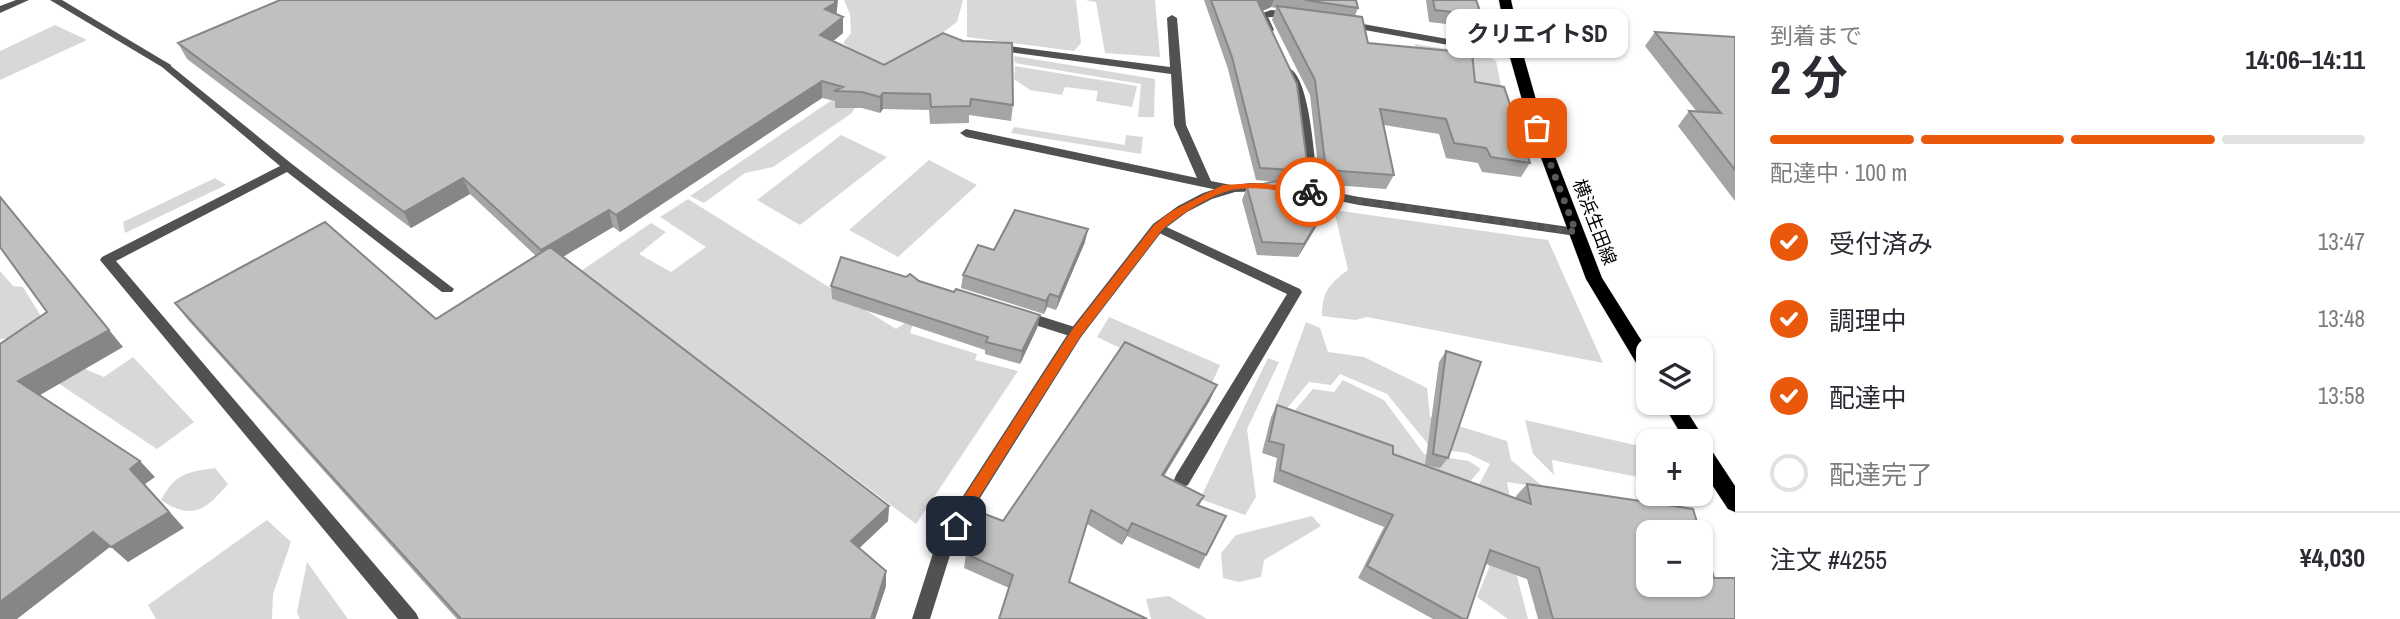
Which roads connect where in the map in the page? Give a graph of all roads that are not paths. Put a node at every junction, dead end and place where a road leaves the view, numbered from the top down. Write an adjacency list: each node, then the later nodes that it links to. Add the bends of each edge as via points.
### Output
1 (24, 0): 4 (street)
2 (55, 0): 14 (street, via 166,65)
3 (1505, 0): 10 (main road, 横浜生田線)
4 (0, 10)
5 (1307, 17): 8 (street, via 1262,15)
6 (1172, 18): 12 (street)
7 (1333, 22): 10 (street)
8 (1273, 38)
9 (985, 46): 12 (street)
10 (1517, 54): 19 (main road, 横浜生田線, via 1537,128)
11 (1284, 61): 17 (street, via 1301,94)
12 (1176, 71): 15 (street, via 1180,125)
13 (966, 133): 15 (street)
14 (288, 167): 20 (street); 27 (street, via 107,260)
15 (1205, 181): 16 (street)
16 (1227, 188): 17 (street); 18 (street)
17 (1298, 190): 19 (street)
18 (1158, 227): 22 (street); 25 (street, via 1294,292)
19 (1576, 232): 23 (main road, 横浜生田線, via 1594,279)
20 (447, 289)
21 (1002, 309): 22 (street)
22 (1076, 334): 28 (street, via 969,501 943,550)
23 (1636, 347)
24 (1713, 468): 26 (main road)
25 (1182, 480)
26 (1731, 494)
27 (410, 619)
28 (921, 619)

